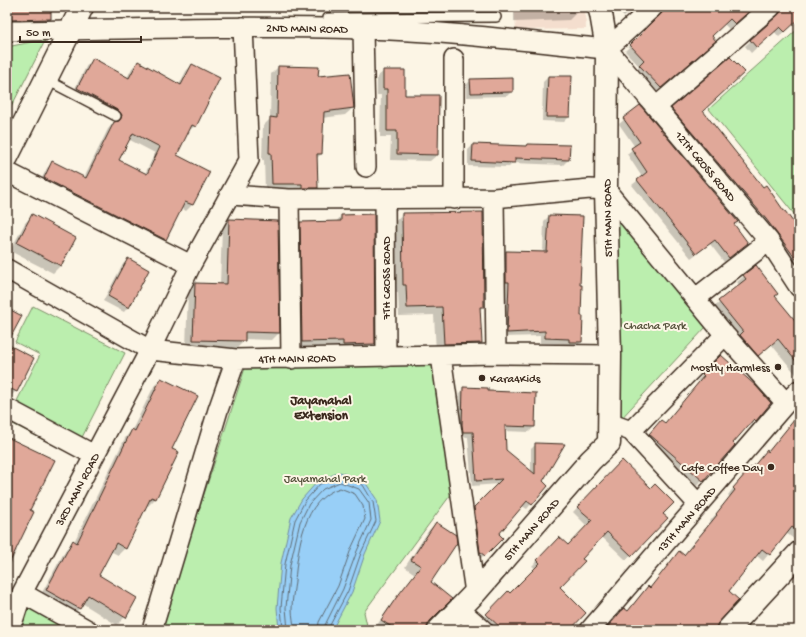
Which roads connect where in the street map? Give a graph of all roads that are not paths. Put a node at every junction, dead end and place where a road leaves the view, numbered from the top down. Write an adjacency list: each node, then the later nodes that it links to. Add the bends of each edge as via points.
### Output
1 (82, 7): 11 (street)
2 (416, 7): 8 (lane)
3 (653, 7): 13 (street)
4 (771, 7): 16 (street)
5 (601, 9): 13 (street, 5TH MAIN ROAD)
6 (496, 17): 8 (lane)
7 (328, 18): 8 (lane)
8 (416, 24): 10 (street, 2ND MAIN ROAD); 13 (street, 2ND MAIN ROAD)
9 (243, 27): 10 (street, 2ND MAIN ROAD); 11 (street, 2ND MAIN ROAD); 22 (street, 3RD MAIN ROAD, via 249,160)
10 (363, 29): 19 (street)
11 (71, 30): 12 (street, 2ND MAIN ROAD); 15 (street)
12 (7, 31)
13 (607, 49): 16 (street, 12TH CROSS ROAD); 21 (street, 5TH MAIN ROAD)
14 (454, 59): 23 (street)
15 (47, 80): 17 (lane); 18 (street)
16 (656, 107): 27 (street, 12TH CROSS ROAD)
17 (116, 116)
18 (7, 157)
19 (366, 167)
20 (7, 172): 28 (street)
21 (606, 190): 24 (street, via 590,189); 31 (street); 35 (street, 5TH MAIN ROAD)
22 (230, 194): 25 (street); 28 (street, 3RD MAIN ROAD)
23 (454, 198): 24 (street); 26 (street)
24 (494, 198): 34 (street)
25 (290, 199): 26 (street); 39 (street)
26 (385, 199): 37 (street, 7TH CROSS ROAD)
27 (769, 241): 30 (street, 12TH CROSS ROAD); 31 (street)
28 (191, 265): 33 (street, 3RD MAIN ROAD)
29 (7, 269): 33 (street, 4TH MAIN ROAD)
30 (799, 287)
31 (696, 298): 32 (street)
32 (725, 334): 40 (street); 43 (street)
33 (150, 350): 38 (street, 4TH MAIN ROAD); 44 (street, 3RD MAIN ROAD)
34 (496, 354): 35 (street, 4TH MAIN ROAD); 36 (street, 4TH MAIN ROAD)
35 (610, 355): 42 (street, 5TH MAIN ROAD)
36 (440, 356): 37 (street, 4TH MAIN ROAD); 47 (street)
37 (386, 357): 39 (street, 4TH MAIN ROAD)
38 (236, 359): 39 (street, 4TH MAIN ROAD); 53 (street, via 218,410)
39 (291, 359)
40 (792, 397): 45 (street, 13TH MAIN ROAD)
41 (8, 409): 44 (street)
42 (609, 423): 43 (street); 47 (street, 5TH MAIN ROAD, via 609,443 591,460)
43 (631, 431): 45 (street)
44 (94, 455): 48 (street, 3RD MAIN ROAD)
45 (698, 504): 56 (street, 13TH MAIN ROAD)
46 (796, 561): 50 (street)
47 (475, 592): 49 (street, 5TH MAIN ROAD)
48 (22, 593): 51 (street, 3RD MAIN ROAD); 52 (street)
49 (459, 609): 54 (street, 5TH MAIN ROAD); 55 (street)
50 (735, 628)
51 (10, 630)
52 (88, 630)
53 (152, 630)
54 (439, 630)
55 (483, 630)
56 (590, 630)

